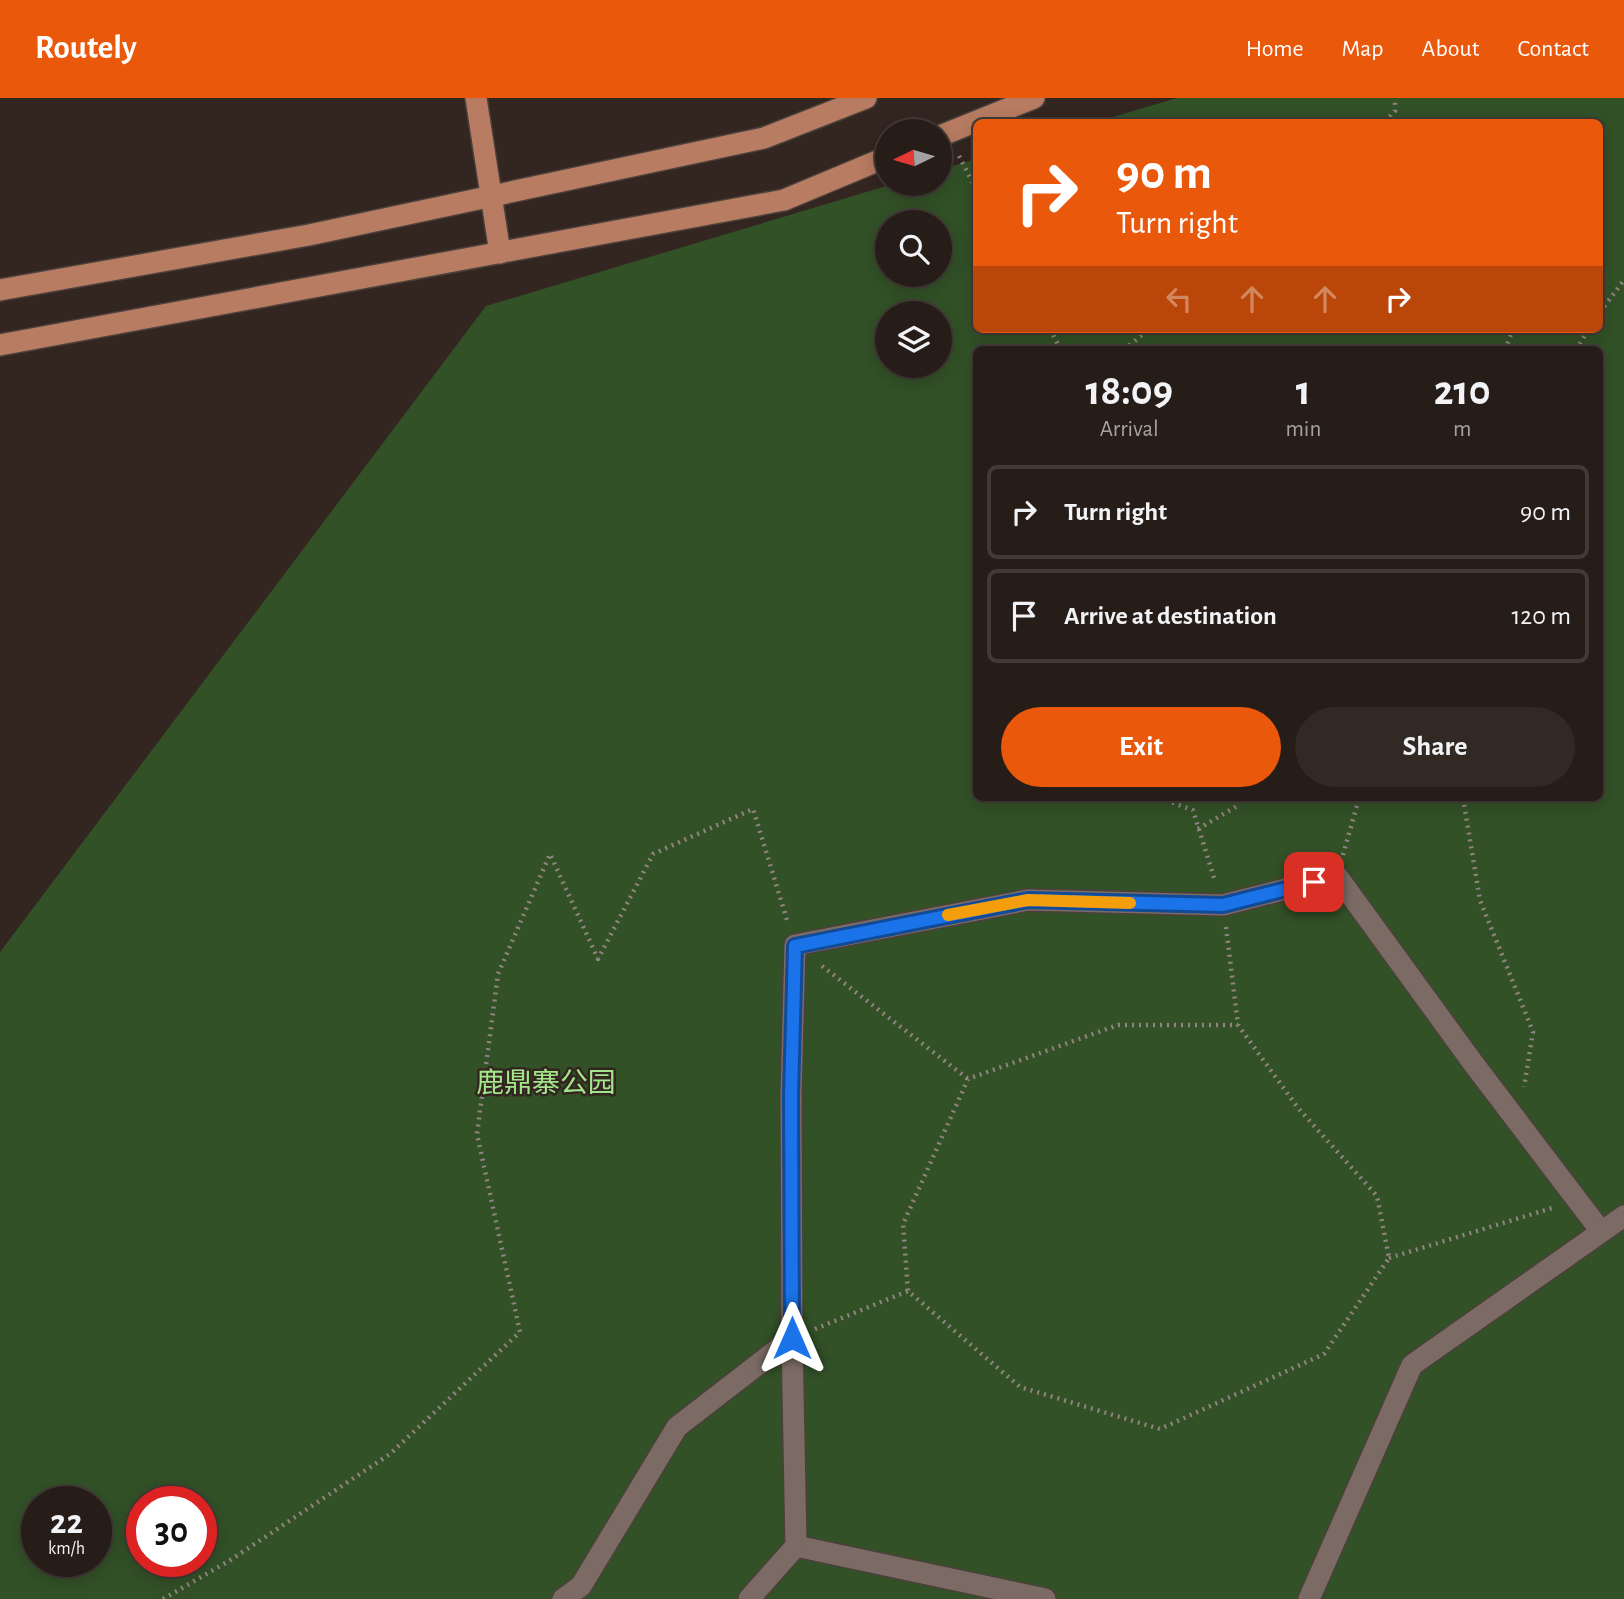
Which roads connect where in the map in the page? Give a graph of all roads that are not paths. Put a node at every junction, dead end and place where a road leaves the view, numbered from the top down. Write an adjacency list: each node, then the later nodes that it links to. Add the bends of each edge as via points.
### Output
1 (476, 98): 8 (main road)
2 (866, 98): 8 (main road, via 764,138)
3 (1034, 98): 4 (main road)
4 (983, 119)
5 (973, 123): 6 (main road)
6 (952, 132)
7 (875, 163): 9 (main road, via 784,200)
8 (491, 196): 9 (main road); 10 (main road, via 309,235)
9 (500, 253): 11 (main road)
10 (0, 290)
11 (0, 345)
12 (1624, 1216): 13 (street)
13 (1600, 1230): 14 (street, via 1337,876 1223,905 1028,900 795,946); 19 (street, via 1412,1365)
14 (792, 1338): 15 (street); 16 (street, via 677,1427 581,1586)
15 (796, 1546): 17 (street); 18 (street)
16 (563, 1599)
17 (749, 1599)
18 (1045, 1599)
19 (1309, 1599)

